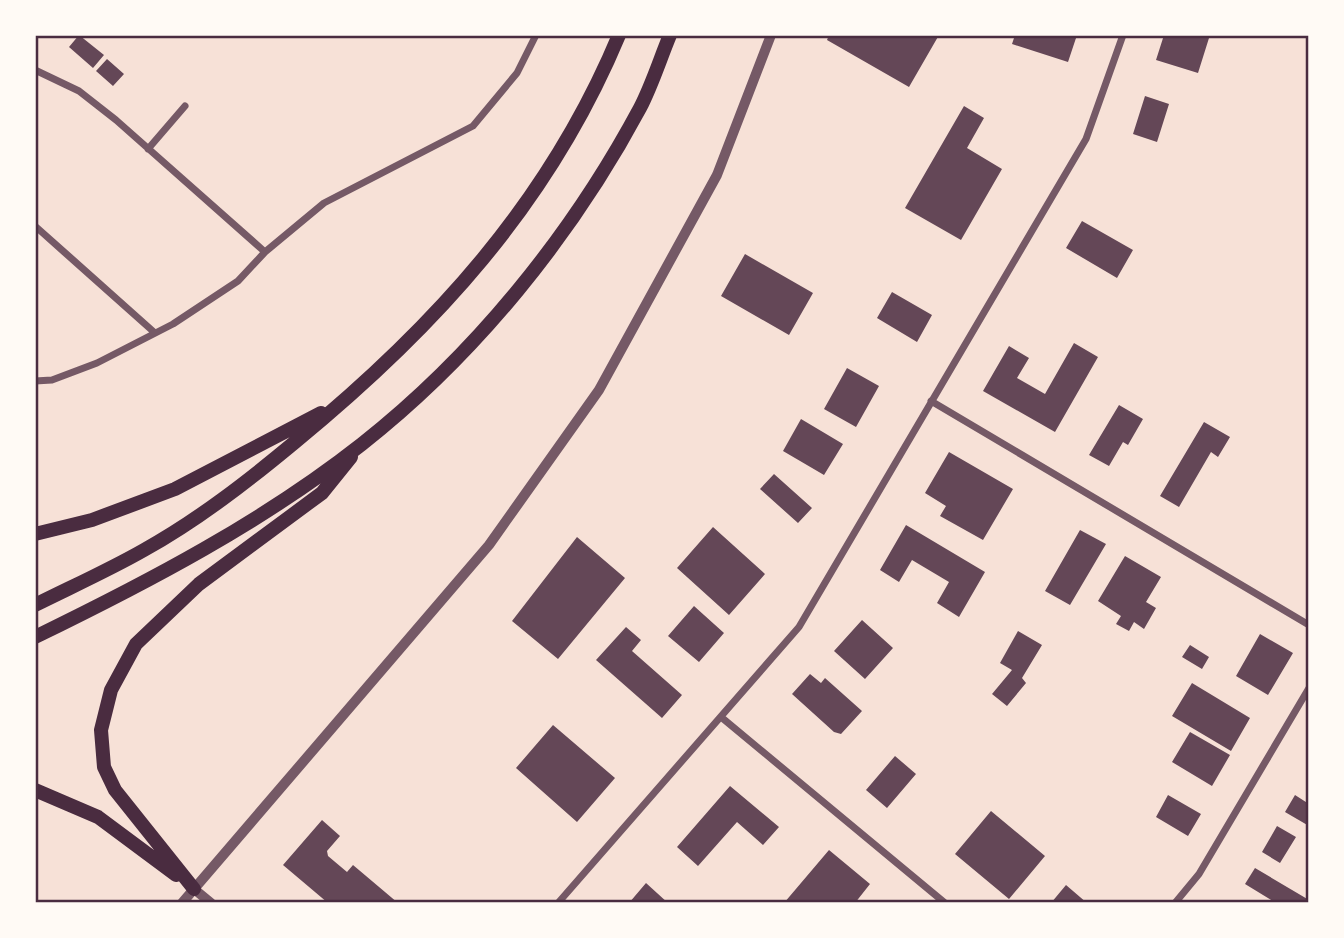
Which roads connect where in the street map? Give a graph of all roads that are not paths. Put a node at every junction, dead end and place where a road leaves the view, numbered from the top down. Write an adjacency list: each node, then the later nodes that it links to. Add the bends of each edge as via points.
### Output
1 (536, 35): 10 (street, via 517,73 473,126 324,203)
2 (619, 35): 13 (highway, via 535,195 456,292)
3 (670, 35): 15 (highway, via 628,128 588,195 523,283 439,376)
4 (771, 35): 23 (street, via 717,174 600,390 489,545)
5 (1123, 35): 14 (street, via 1086,139)
6 (35, 70): 8 (street, via 79,91)
7 (185, 106): 8 (street)
8 (148, 149): 10 (street)
9 (35, 226): 11 (street)
10 (265, 252): 11 (street, via 238,281)
11 (155, 333): 12 (street, via 97,363 52,380)
12 (35, 381)
13 (347, 399): 16 (highway, via 176,489 92,520); 17 (highway, via 243,485 146,549)
14 (932, 401): 18 (street); 21 (street, via 799,627)
15 (362, 443): 19 (highway, via 288,496 176,565); 23 (highway, via 322,493 199,584 135,643 111,690 101,730 104,767 121,799)
16 (35, 534)
17 (35, 605)
18 (1309, 625)
19 (35, 638)
20 (1309, 688): 28 (street, via 1199,874)
21 (721, 717): 26 (street); 27 (street)
22 (35, 790): 23 (highway, via 98,817)
23 (194, 889): 24 (street); 25 (street)
24 (182, 903)
25 (211, 903)
26 (558, 903)
27 (945, 903)
28 (1175, 903)

